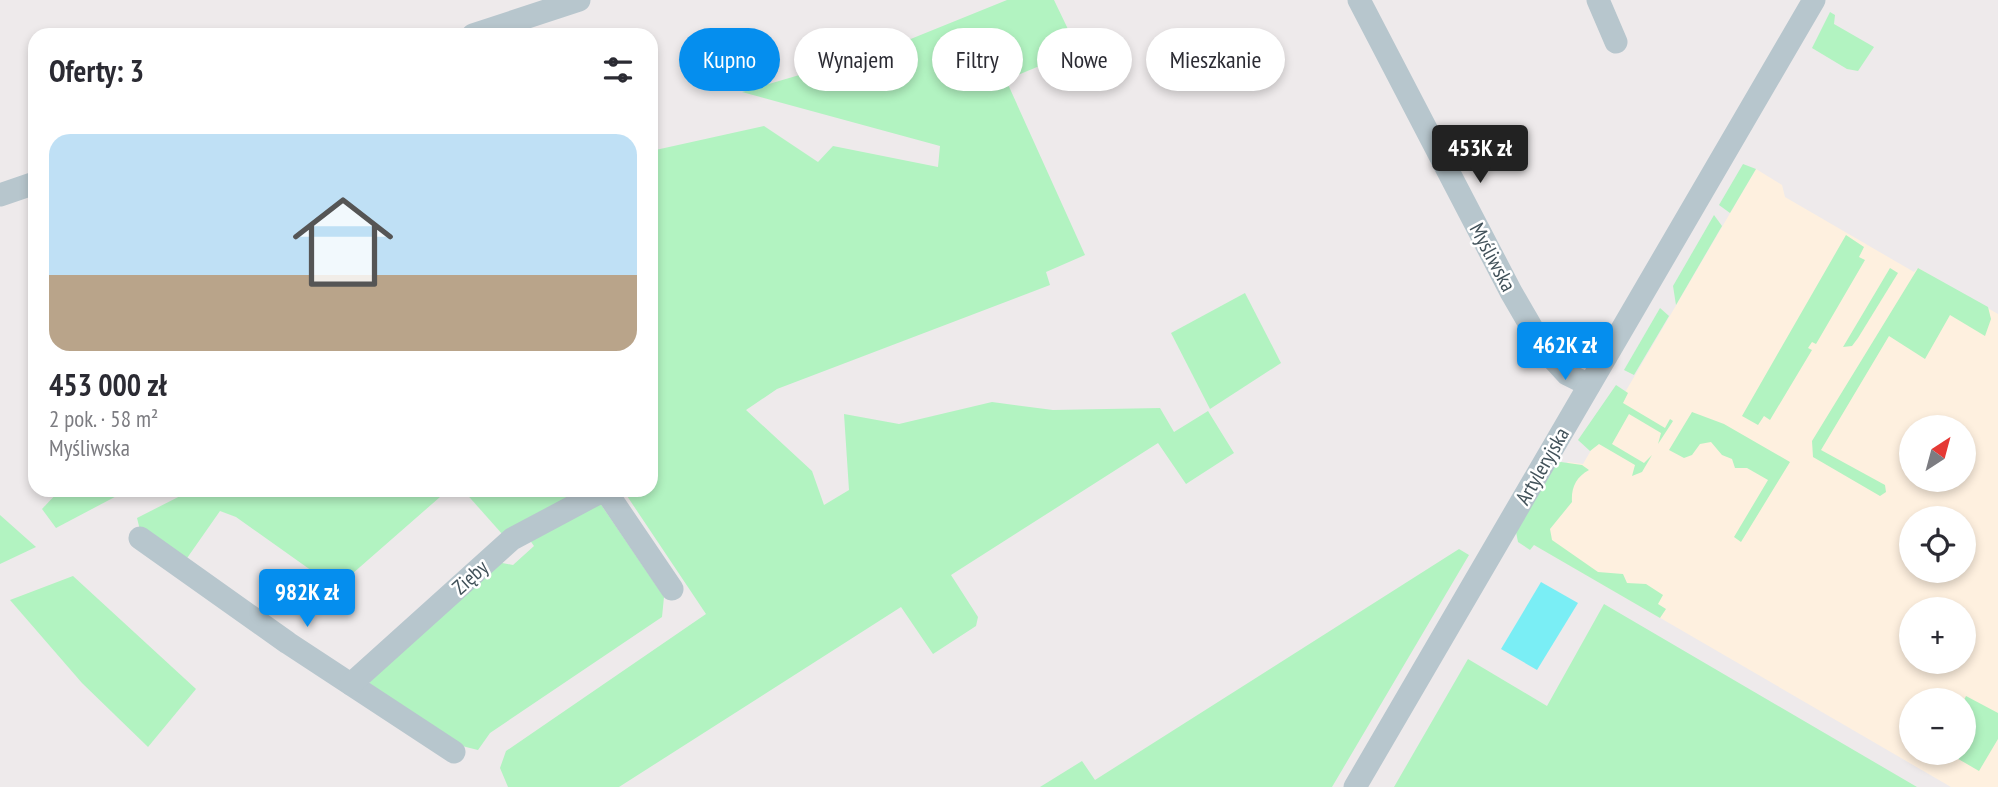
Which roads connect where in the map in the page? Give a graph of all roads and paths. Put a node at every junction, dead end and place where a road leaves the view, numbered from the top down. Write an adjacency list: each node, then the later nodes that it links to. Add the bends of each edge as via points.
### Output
1 (579, 0): 5 (street)
2 (1359, 0): 9 (street, Myśliwska, via 1544,349 1567,374)
3 (1598, 0): 6 (street)
4 (1814, 0): 9 (street, Artyleryjska)
5 (494, 28)
6 (1616, 42)
7 (28, 185): 8 (street)
8 (0, 195)
9 (1589, 385): 16 (street, Artyleryjska)
10 (591, 497): 14 (street, Zięby, via 512,539)
11 (609, 497): 13 (street)
12 (140, 538): 14 (street)
13 (672, 589)
14 (351, 684): 15 (street)
15 (454, 752)
16 (1355, 787)

